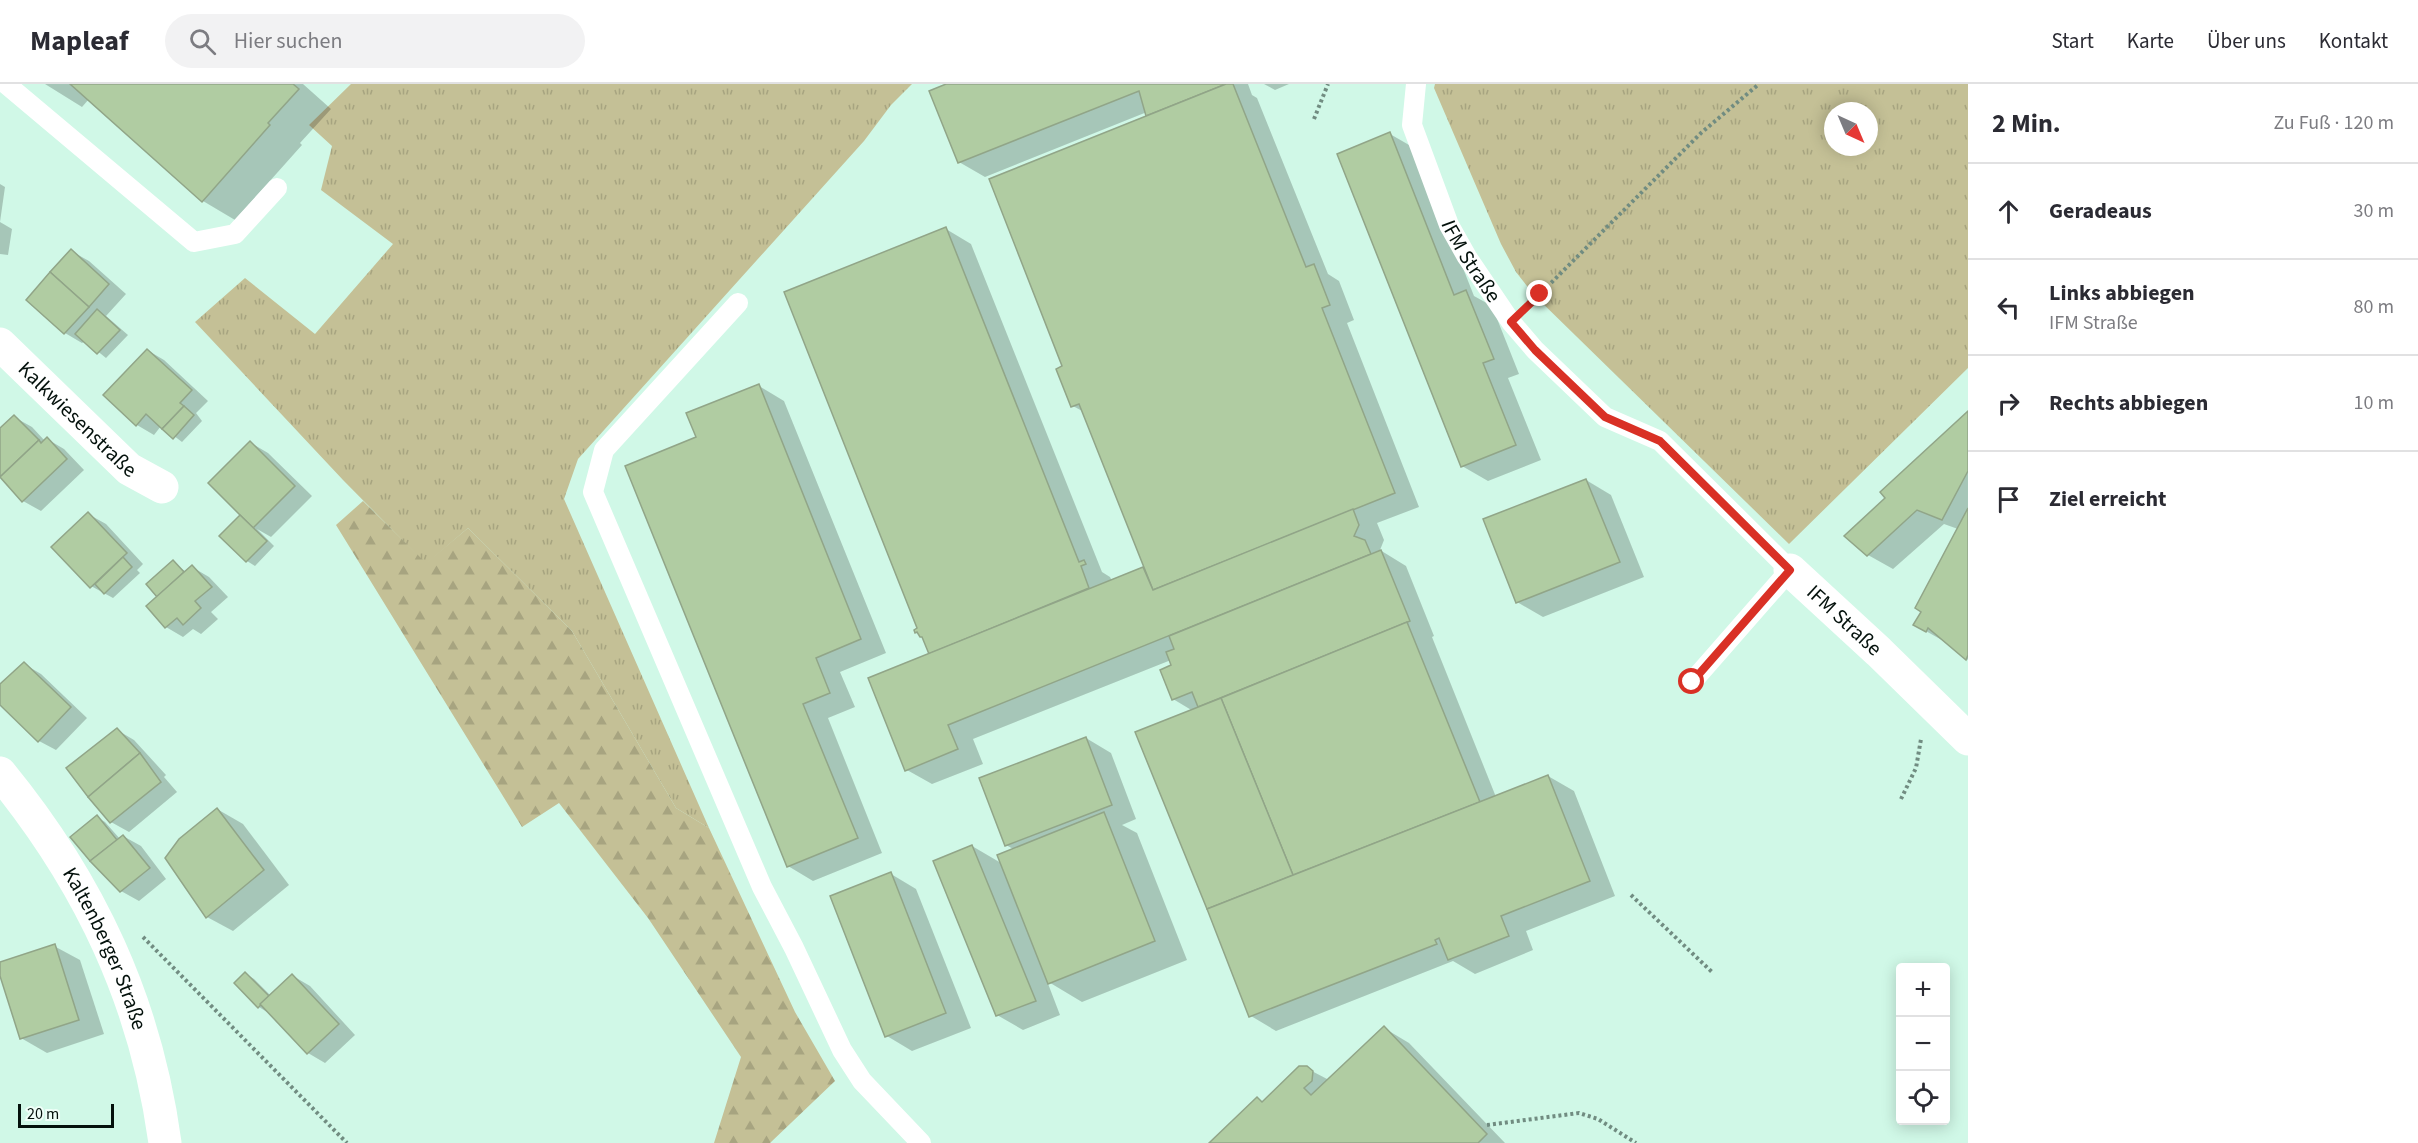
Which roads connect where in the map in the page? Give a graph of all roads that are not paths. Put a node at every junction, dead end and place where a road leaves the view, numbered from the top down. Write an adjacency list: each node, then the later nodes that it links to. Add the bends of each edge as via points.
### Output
1 (6, 84): 3 (lane, via 194,242 235,234)
2 (1416, 84): 7 (lane, IFM Straße, via 1412,125 1449,225 1511,322 1605,417 1660,441)
3 (277, 188)
4 (738, 303): 12 (lane, via 604,450 593,492 762,887 843,1050 862,1080)
5 (0, 344): 6 (street, Kalkwiesenstraße, via 129,469)
6 (162, 487)
7 (1790, 570): 8 (lane); 9 (street, IFM Straße)
8 (1692, 682)
9 (1966, 734)
10 (0, 773): 11 (street, Kaltenberger Straße, via 65,862 102,929 130,994 159,1094)
11 (165, 1143)
12 (921, 1143)

